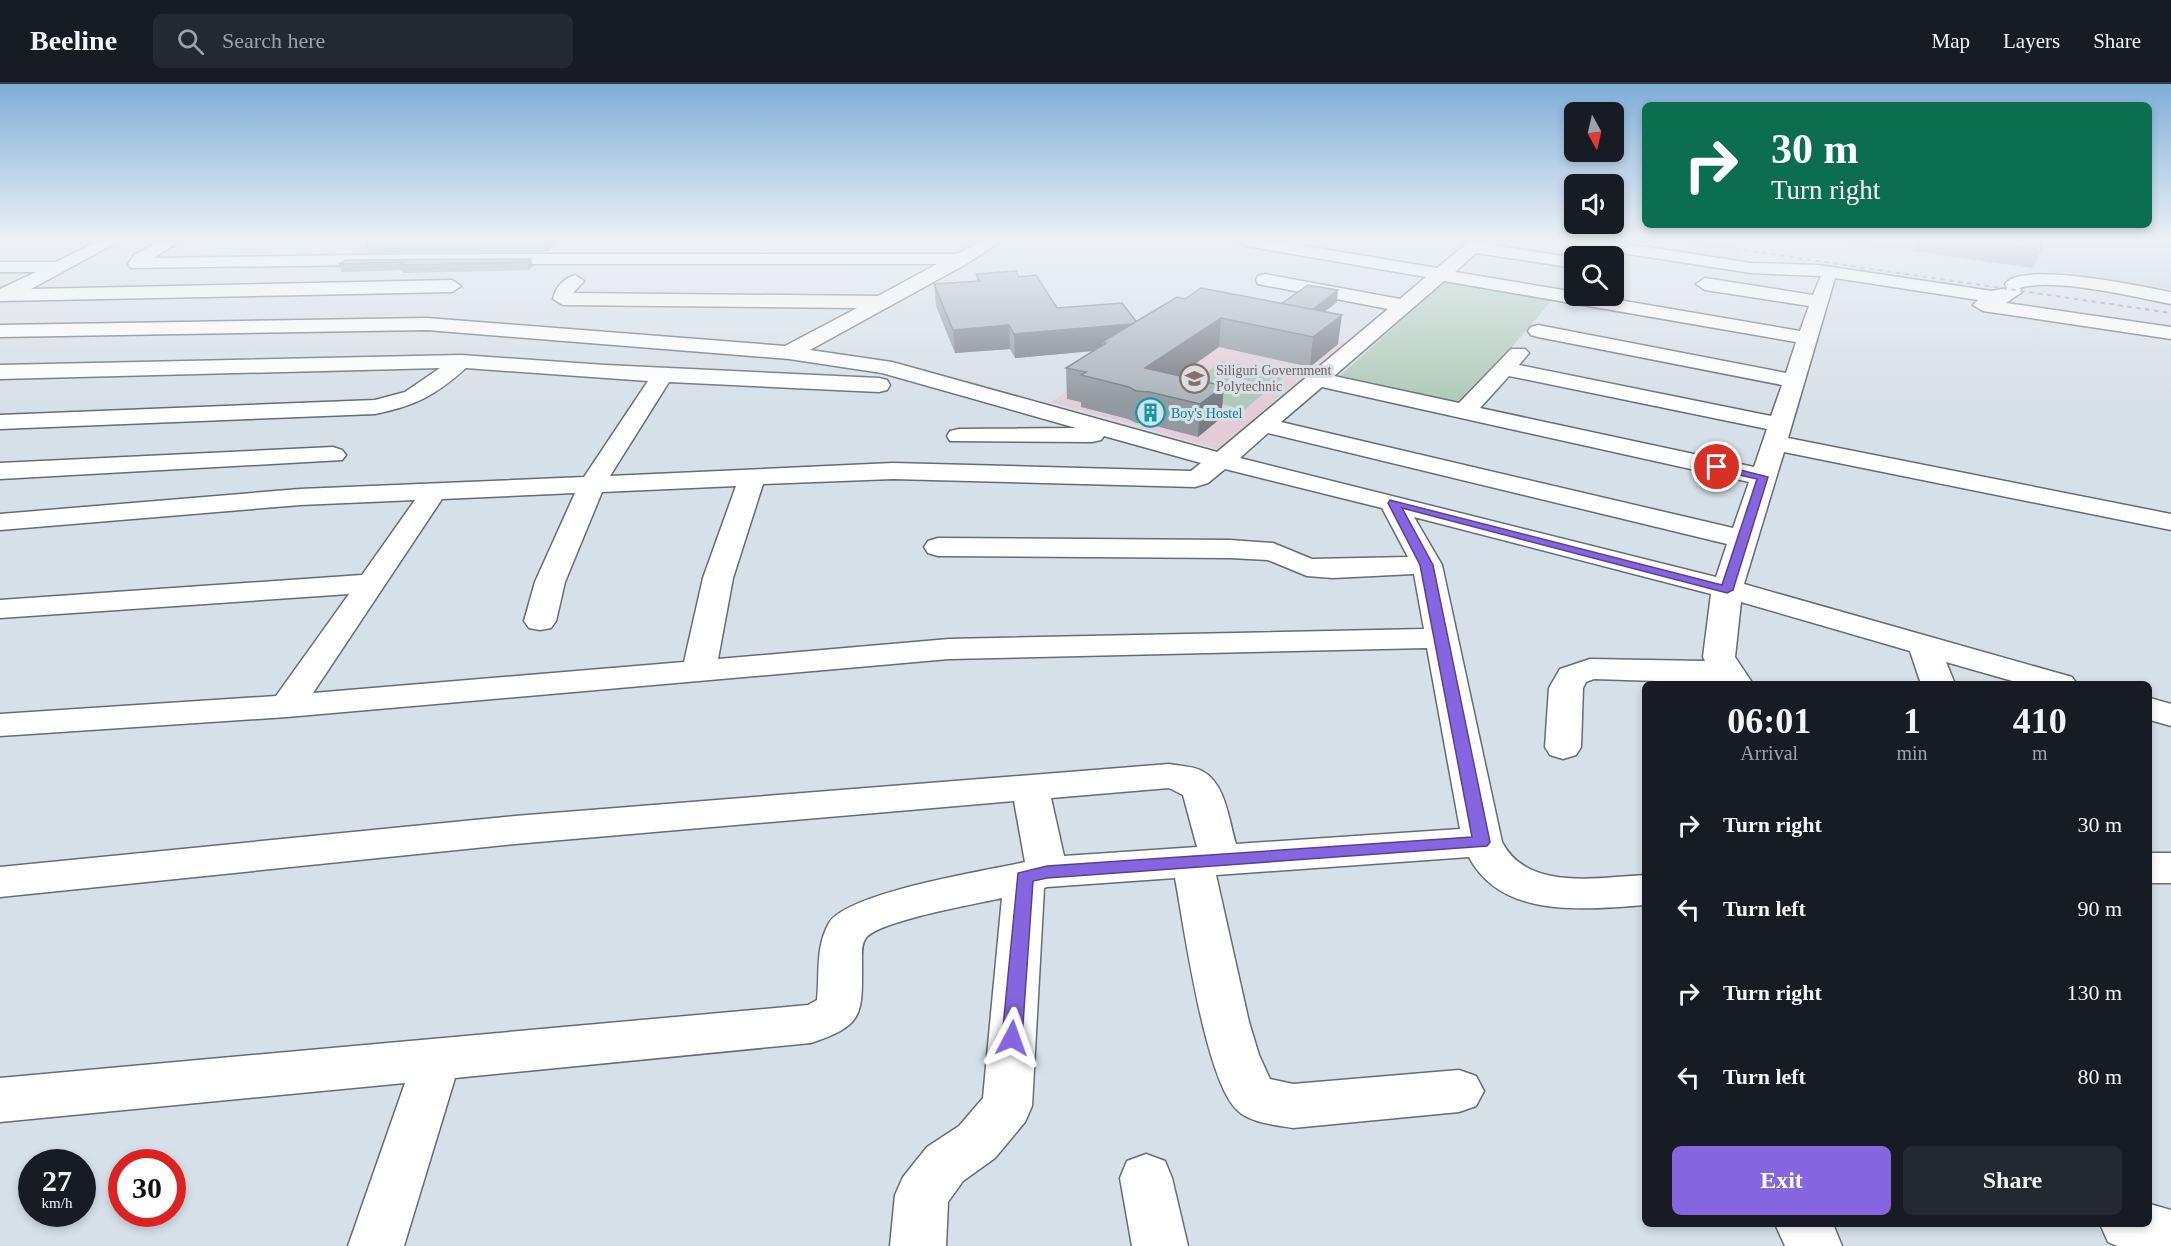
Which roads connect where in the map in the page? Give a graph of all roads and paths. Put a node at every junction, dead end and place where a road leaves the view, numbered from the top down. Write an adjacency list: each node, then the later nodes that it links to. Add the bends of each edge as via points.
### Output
1 (448, 295): 16 (street)
2 (564, 295): 13 (street, via 563,299)
3 (895, 295): 13 (street)
4 (1346, 295): 14 (street)
5 (1416, 295): 14 (street)
6 (1822, 295): 21 (street)
7 (1858, 295): 19 (street)
8 (1982, 295): 9 (street)
9 (2010, 295)
10 (2153, 295): 11 (street)
11 (2171, 298)
12 (1564, 301): 18 (street)
13 (883, 302): 23 (street)
14 (1404, 306): 22 (street)
15 (1620, 306): 21 (street)
16 (435, 312): 17 (street); 23 (street)
17 (0, 331)
18 (1538, 331): 25 (street); 29 (street)
19 (2171, 333)
20 (1340, 336): 22 (street)
21 (1808, 338): 29 (street)
22 (1362, 340): 28 (street)
23 (789, 353): 30 (street, via 884,367)
24 (461, 361): 26 (street); 27 (street); 32 (street, via 423,394 375,408)
25 (1505, 369): 31 (street); 35 (street)
26 (0, 372)
27 (662, 375): 30 (street); 42 (street)
28 (1315, 376): 31 (street); 33 (street)
29 (1794, 381): 35 (street)
30 (967, 390): 34 (street)
31 (1465, 411): 41 (street)
32 (0, 422)
33 (1261, 422): 38 (street); 47 (street)
34 (1103, 428): 36 (street, via 1096,434 1076,437); 38 (street)
35 (1777, 434): 41 (street); 46 (street)
36 (959, 436)
37 (333, 455): 39 (street)
38 (1221, 461): 40 (street, via 1205,475 1181,480 892,471); 44 (street)
39 (0, 471)
40 (752, 477): 42 (street); 56 (street, via 718,579)
41 (1763, 477): 47 (street)
42 (592, 484): 43 (street); 53 (street, via 550,582)
43 (435, 490): 45 (street); 50 (street)
44 (1394, 503): 49 (street); 51 (street)
45 (0, 522)
46 (2171, 522)
47 (1743, 539): 51 (street)
48 (938, 547): 49 (street, via 1238,549 1274,552 1307,567)
49 (1426, 565): 54 (street)
50 (370, 583): 52 (street); 60 (street)
51 (1727, 590): 55 (street); 57 (street, via 1719,657)
52 (0, 609)
53 (540, 621)
54 (1441, 638): 56 (street, via 949,649); 66 (street)
55 (1924, 646): 58 (street); 59 (street)
56 (699, 670): 60 (street)
57 (1731, 677): 64 (street, via 1590,669 1572,676 1566,688)
58 (1937, 681)
59 (2049, 681)
60 (287, 706): 63 (street)
61 (2152, 710): 62 (street)
62 (2171, 715)
63 (0, 725)
64 (1563, 747)
65 (1030, 787): 67 (street, via 1169,776 1189,780 1201,790); 70 (street); 71 (street, via 591,822)
66 (1482, 842): 67 (street); 72 (street, via 1494,865 1525,886 1557,893)
67 (1206, 861): 70 (street); 74 (street, via 1232,1044 1243,1078 1253,1094 1270,1103 1293,1106)
68 (2152, 868): 69 (street)
69 (2171, 868)
70 (1036, 874): 73 (street, via 857,919 845,930 836,1010 811,1024); 81 (street, via 1007,1106 977,1142 945,1164 922,1195)
71 (0, 882)
72 (1642, 890)
73 (437, 1058): 75 (street); 80 (street)
74 (1459, 1090)
75 (0, 1100)
76 (1146, 1178): 82 (street)
77 (1805, 1227): 83 (street)
78 (2136, 1227): 79 (street)
79 (2171, 1238)
80 (376, 1246)
81 (918, 1246)
82 (1160, 1246)
83 (1815, 1246)

